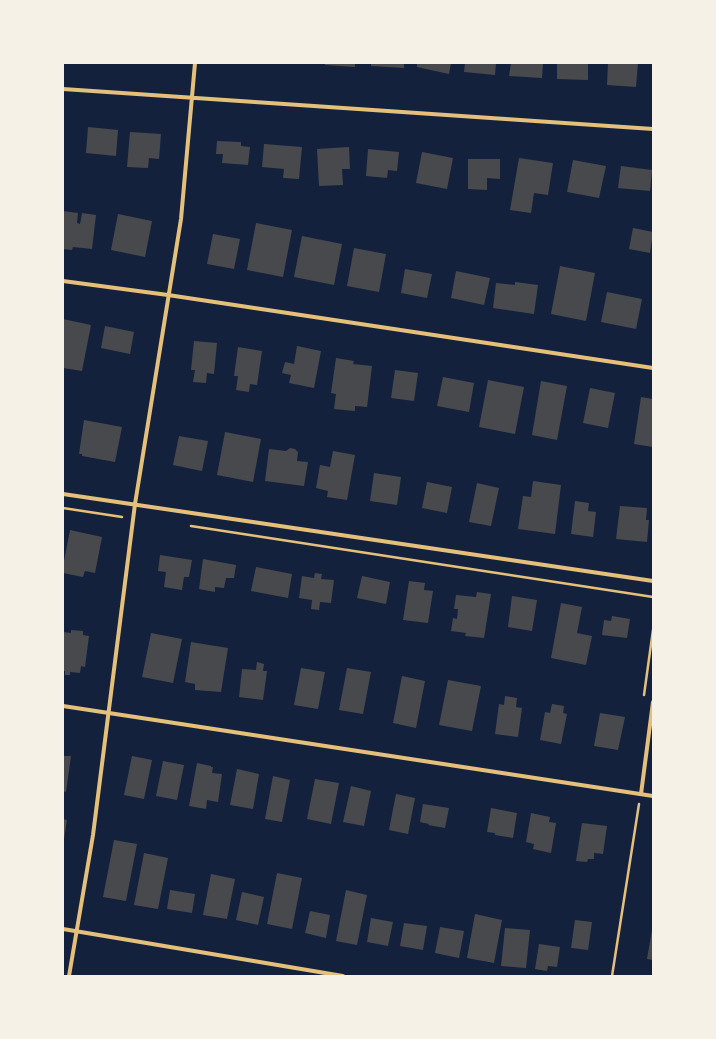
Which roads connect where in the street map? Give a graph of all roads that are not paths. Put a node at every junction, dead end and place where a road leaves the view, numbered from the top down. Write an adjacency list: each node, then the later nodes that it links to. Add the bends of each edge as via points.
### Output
1 (194, 63): 3 (street)
2 (63, 89): 3 (street)
3 (192, 98): 4 (street); 6 (street, via 181,219)
4 (653, 129)
5 (63, 281): 6 (street)
6 (168, 295): 7 (street); 9 (street)
7 (653, 368)
8 (63, 494): 9 (street)
9 (135, 504): 10 (street); 13 (street)
10 (653, 581)
11 (653, 702): 14 (street)
12 (63, 706): 13 (street)
13 (107, 712): 14 (street); 17 (street, via 93,835)
14 (641, 794): 15 (street)
15 (653, 796)
16 (63, 929): 17 (street)
17 (76, 932): 18 (street); 19 (street)
18 (69, 976)
19 (343, 976)

